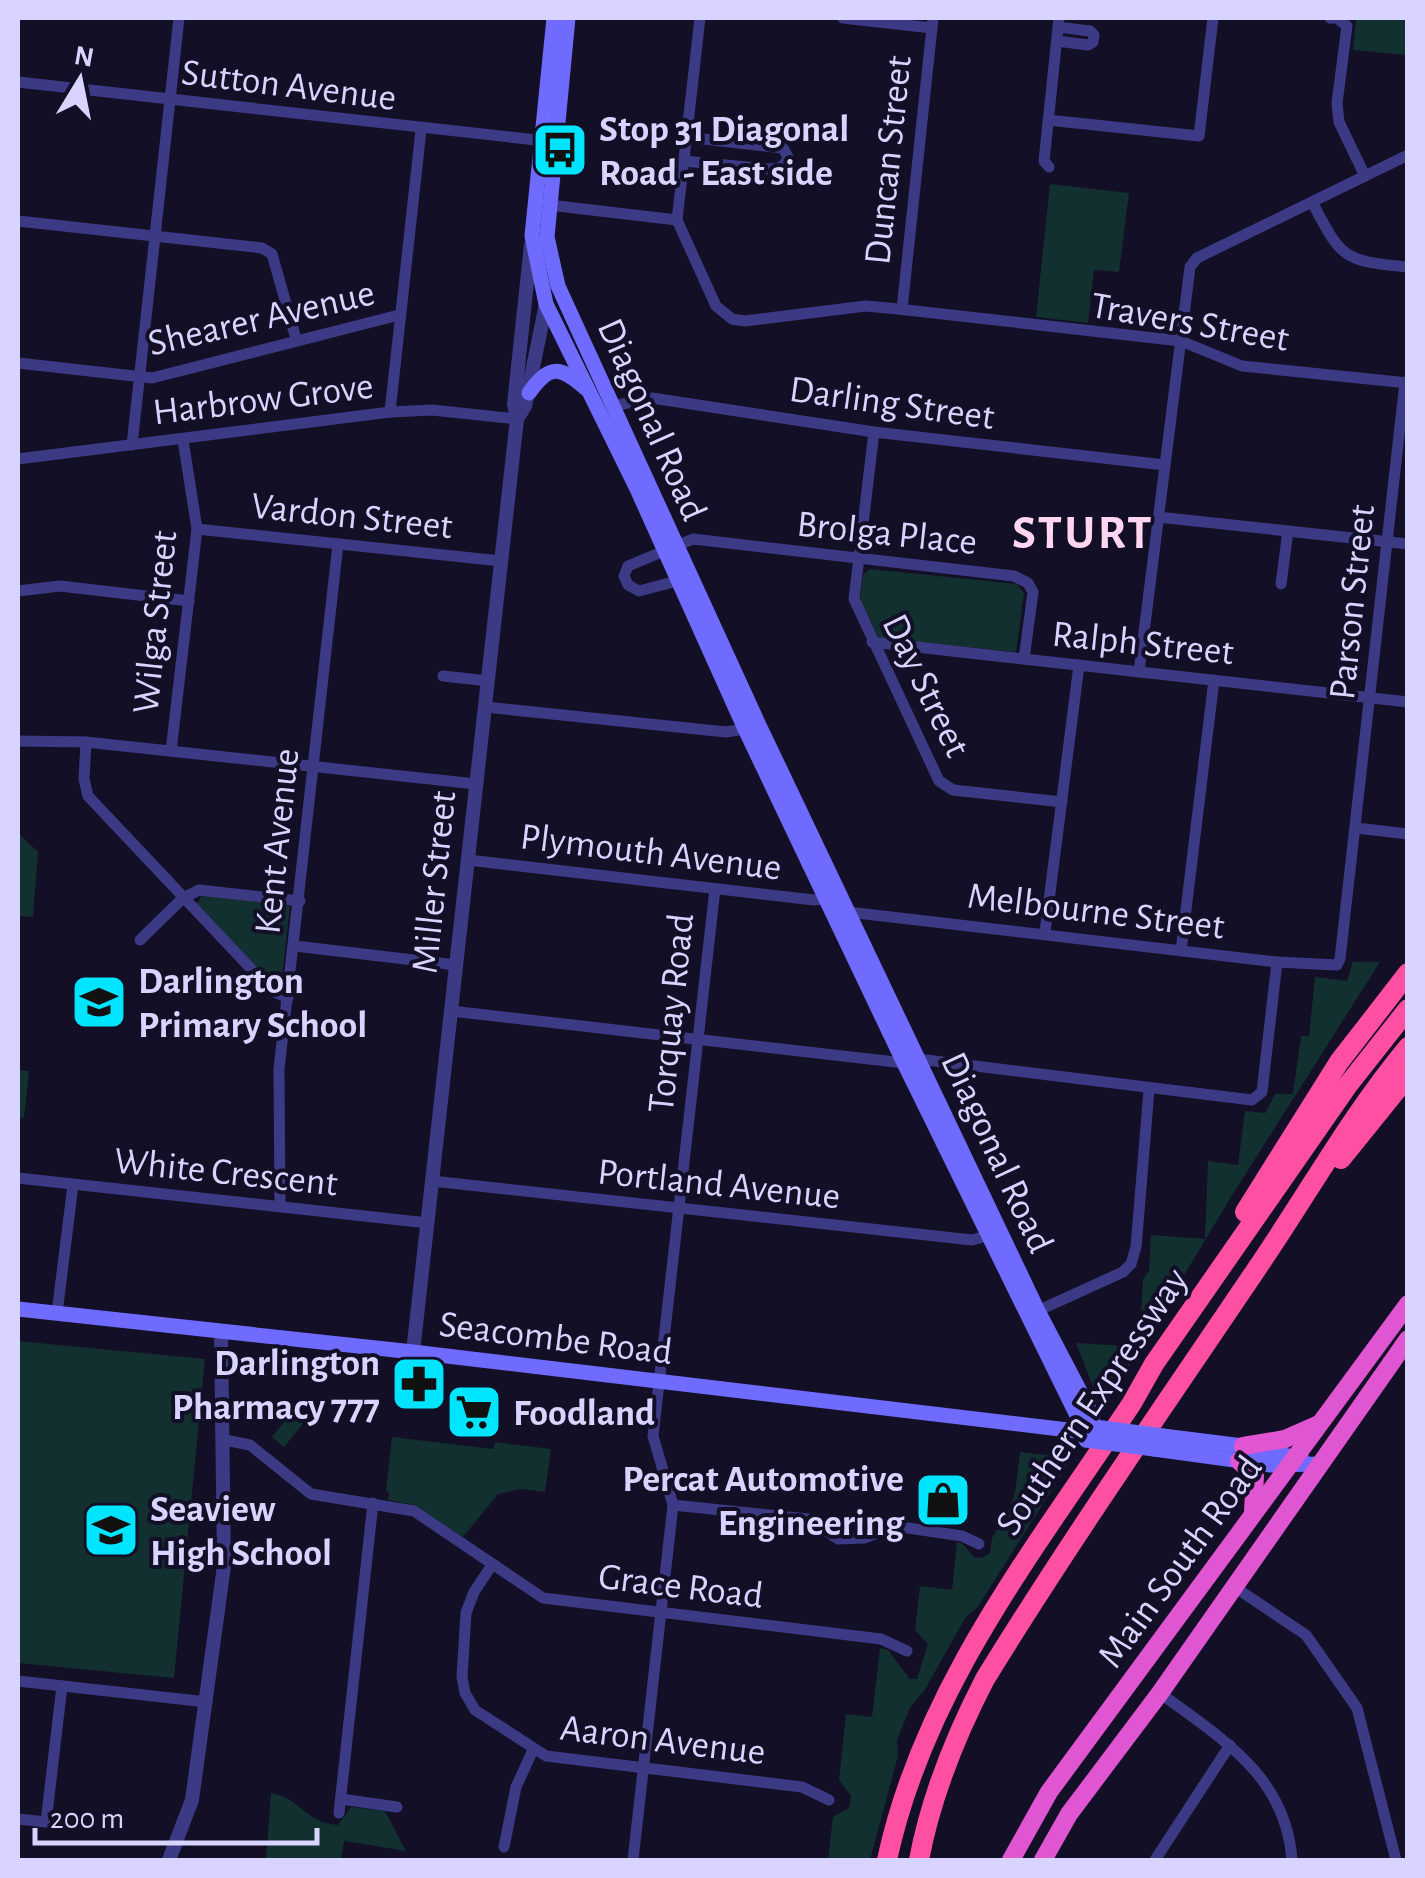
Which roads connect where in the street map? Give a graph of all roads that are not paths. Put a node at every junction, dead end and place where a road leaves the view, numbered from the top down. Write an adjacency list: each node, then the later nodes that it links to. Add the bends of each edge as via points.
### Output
1 (179, 18): 11 (street)
2 (554, 18): 15 (main road, Diagonal Road)
3 (568, 18): 15 (main road, Diagonal Road)
4 (700, 18): 14 (street)
5 (843, 18): 8 (street)
6 (1213, 18): 12 (street, via 1199,136)
7 (1330, 18): 19 (street, via 1346,26 1339,122)
8 (932, 23): 29 (street, Duncan Street)
9 (1058, 29): 12 (street)
10 (18, 82): 11 (street, Sutton Avenue)
11 (171, 100): 13 (street, Sutton Avenue); 24 (street)
12 (1048, 120): 18 (street, via 1044,161)
13 (421, 130): 15 (street, Sutton Avenue); 30 (street)
14 (686, 138): 17 (street); 17 (street, via 782,148 790,159 769,169)
15 (548, 142): 21 (main road, Diagonal Road); 25 (main road, Diagonal Road)
16 (1408, 154): 19 (street)
17 (684, 161): 23 (street)
18 (1050, 167)
19 (1366, 176): 20 (street)
20 (1312, 202): 27 (street, via 1348,257); 32 (street, via 1197,258 1190,267)
21 (549, 205): 23 (street); 26 (main road, Diagonal Road)
22 (18, 220): 24 (street)
23 (678, 220): 29 (street, Travers Street, via 716,306 732,319 866,306)
24 (156, 236): 31 (street, via 267,250); 34 (street)
25 (532, 236): 28 (main road, Diagonal Road); 40 (street, Miller Street)
26 (550, 257): 28 (main road); 38 (main road, Diagonal Road)
27 (1408, 267)
28 (546, 304): 36 (main road, Diagonal Road); 37 (street, Miller Street)
29 (902, 309): 32 (street, Travers Street)
30 (398, 315): 31 (street, Shearer Avenue); 39 (street)
31 (296, 339): 34 (street, Shearer Avenue)
32 (1181, 341): 35 (street, Travers Street, via 1242,366); 45 (street)
33 (18, 363): 34 (street, Shearer Avenue)
34 (140, 378): 43 (street)
35 (1406, 382): 49 (street, Parson Street)
36 (588, 390): 37 (main road, via 553,370); 38 (main road, Diagonal Road)
37 (528, 392): 40 (street, Miller Street)
38 (606, 410): 41 (street, Darling Street, via 652,398); 52 (main road, Diagonal Road)
39 (390, 412): 40 (street, Harbrow Grove); 42 (street, Harbrow Grove)
40 (517, 419): 54 (street, Miller Street)
41 (874, 432): 45 (street, Darling Street); 53 (street, Day Street)
42 (183, 440): 43 (street, Harbrow Grove); 47 (street, Wilga Street)
43 (132, 445): 44 (street, Harbrow Grove)
44 (18, 459)
45 (1165, 466): 46 (street)
46 (1158, 517): 48 (street); 62 (street)
47 (197, 529): 50 (street, Vardon Street); 58 (street, Wilga Street)
48 (1288, 531): 49 (street); 56 (street)
49 (1387, 542): 51 (street); 66 (street, Parson Street)
50 (338, 544): 54 (street, Vardon Street); 73 (street, Kent Avenue)
51 (1408, 544)
52 (669, 548): 53 (street, Brolga Place, via 692,539); 55 (main road, Diagonal Road); 55 (street, Diagonal Road, via 628,566 624,576 640,591); 69 (main road, Diagonal Road)
53 (858, 560): 59 (street, Day Street, via 854,599); 60 (street, Brolga Place, via 1014,576 1028,583)
54 (501, 561): 65 (street, Miller Street)
55 (677, 581): 69 (main road, Diagonal Road)
56 (1281, 584)
57 (18, 591): 58 (street, via 60,586)
58 (188, 601): 72 (street, Wilga Street)
59 (872, 642): 60 (street, Ralph Street); 75 (street, Day Street, via 944,787)
60 (1024, 659): 61 (street, Ralph Street)
61 (1079, 665): 62 (street, Ralph Street); 75 (street)
62 (1139, 672): 64 (street, Ralph Street)
63 (444, 676): 65 (street)
64 (1214, 680): 66 (street, Ralph Street); 87 (street)
65 (488, 682): 68 (street, Miller Street)
66 (1371, 698): 67 (street, Ralph Street); 76 (street, Parson Street)
67 (1408, 702)
68 (485, 708): 69 (street, via 726,732); 74 (street, Miller Street)
69 (751, 726): 81 (main road, Diagonal Road); 83 (main road, Diagonal Road)
70 (18, 741): 71 (street)
71 (86, 742): 72 (street); 80 (street, via 88,796)
72 (171, 751): 73 (street)
73 (314, 766): 74 (street); 82 (street, Kent Avenue)
74 (476, 784): 78 (street, Miller Street)
75 (1062, 802): 84 (street)
76 (1356, 828): 77 (street); 90 (street, Parson Street)
77 (1408, 834)
78 (468, 860): 79 (street, Plymouth Avenue); 89 (street, Miller Street)
79 (714, 889): 81 (street, Plymouth Avenue); 95 (street, Torquay Road)
80 (184, 898): 82 (street, via 205,890); 85 (street); 92 (street, via 272,991)
81 (828, 899): 83 (main road, Diagonal Road)
82 (300, 901): 86 (street, Kent Avenue)
83 (842, 913): 84 (street, Melbourne Street); 97 (main road, Diagonal Road)
84 (1045, 932): 87 (street, Melbourne Street)
85 (140, 940)
86 (295, 946): 89 (street); 92 (street, Kent Avenue)
87 (1181, 951): 88 (street, Melbourne Street)
88 (1277, 962): 90 (street, Melbourne Street); 99 (street, via 1258,1098)
89 (456, 965): 94 (street, Miller Street)
90 (1337, 965)
91 (1408, 974): 115 (highway, via 1310,1105)
92 (288, 998): 103 (street, Kent Avenue, via 279,1069)
93 (1408, 1009): 115 (highway, Southern Expressway)
94 (451, 1011): 95 (street); 101 (street, Miller Street)
95 (698, 1039): 97 (street); 104 (street, Torquay Road)
96 (1408, 1047): 107 (highway, Southern Expressway, via 1375,1086)
97 (911, 1061): 99 (street); 106 (main road, Diagonal Road)
98 (1408, 1076): 107 (highway)
99 (1149, 1090): 111 (street, via 1131,1264)
100 (18, 1178): 102 (street, White Crescent)
101 (432, 1181): 104 (street, Portland Avenue); 105 (street, Miller Street)
102 (73, 1184): 103 (street, White Crescent); 110 (street)
103 (280, 1206): 105 (street, White Crescent)
104 (678, 1209): 106 (street, Portland Avenue, via 972,1240); 116 (street, Torquay Road)
105 (428, 1223): 114 (street, Miller Street)
106 (993, 1234): 111 (main road, Diagonal Road)
107 (1266, 1255): 148 (highway, Southern Expressway, via 985,1679 936,1792)
108 (1408, 1304): 117 (highway, Main South Road)
109 (18, 1309): 110 (main road, Seacombe Road)
110 (56, 1312): 112 (main road, Seacombe Road)
111 (1032, 1313): 118 (main road, Diagonal Road)
112 (221, 1330): 114 (main road, Seacombe Road); 119 (street)
113 (1408, 1338): 122 (highway, Main South Road)
114 (413, 1352): 116 (main road, Seacombe Road)
115 (1154, 1364): 147 (highway, Southern Expressway, via 955,1673 920,1748)
116 (659, 1383): 118 (main road, Seacombe Road); 124 (street, Torquay Road, via 654,1446)
117 (1319, 1424): 120 (highway); 121 (highway, Main South Road)
118 (1089, 1433): 120 (main road, Seacombe Road, bridge)
119 (225, 1440): 123 (street, Grace Road, via 250,1445 310,1494); 135 (street, via 224,1566)
120 (1241, 1454): 121 (main road, Seacombe Road); 125 (highway, via 1255,1476)
121 (1292, 1462): 122 (main road, Seacombe Road); 125 (highway, Main South Road)
122 (1320, 1464): 128 (highway, Main South Road)
123 (373, 1504): 127 (street, Grace Road, via 414,1511); 139 (street)
124 (672, 1505): 126 (street, via 808,1519 838,1539 896,1526); 129 (street)
125 (1253, 1511): 131 (highway, Main South Road)
126 (979, 1544)
127 (492, 1565): 129 (street, Grace Road, via 544,1598); 137 (street, Aaron Avenue, via 466,1613 464,1693 475,1710)
128 (1233, 1586): 134 (highway, Main South Road); 153 (street, via 1306,1634 1357,1708)
129 (660, 1614): 130 (street, Grace Road, via 881,1639); 138 (street)
130 (907, 1651)
131 (1136, 1676): 134 (highway); 149 (highway, Main South Road, via 1049,1792)
132 (18, 1681): 133 (street)
133 (62, 1686): 135 (street); 143 (street, via 46,1822)
134 (1160, 1693): 136 (street); 150 (highway, Main South Road, via 1069,1814)
135 (207, 1702): 145 (street, via 192,1800)
136 (1230, 1745): 151 (street); 152 (street, via 1267,1782 1288,1830)
137 (533, 1750): 138 (street, Aaron Avenue); 144 (street, via 516,1787)
138 (643, 1769): 140 (street, Aaron Avenue, via 802,1787); 146 (street)
139 (341, 1799): 141 (street); 142 (street)
140 (829, 1800)
141 (397, 1807)
142 (339, 1813)
143 (18, 1819)
144 (504, 1847)
145 (169, 1860)
146 (632, 1860)
147 (886, 1860)
148 (919, 1860)
149 (1011, 1860)
150 (1043, 1860)
151 (1155, 1860)
152 (1292, 1860)
153 (1396, 1860)

